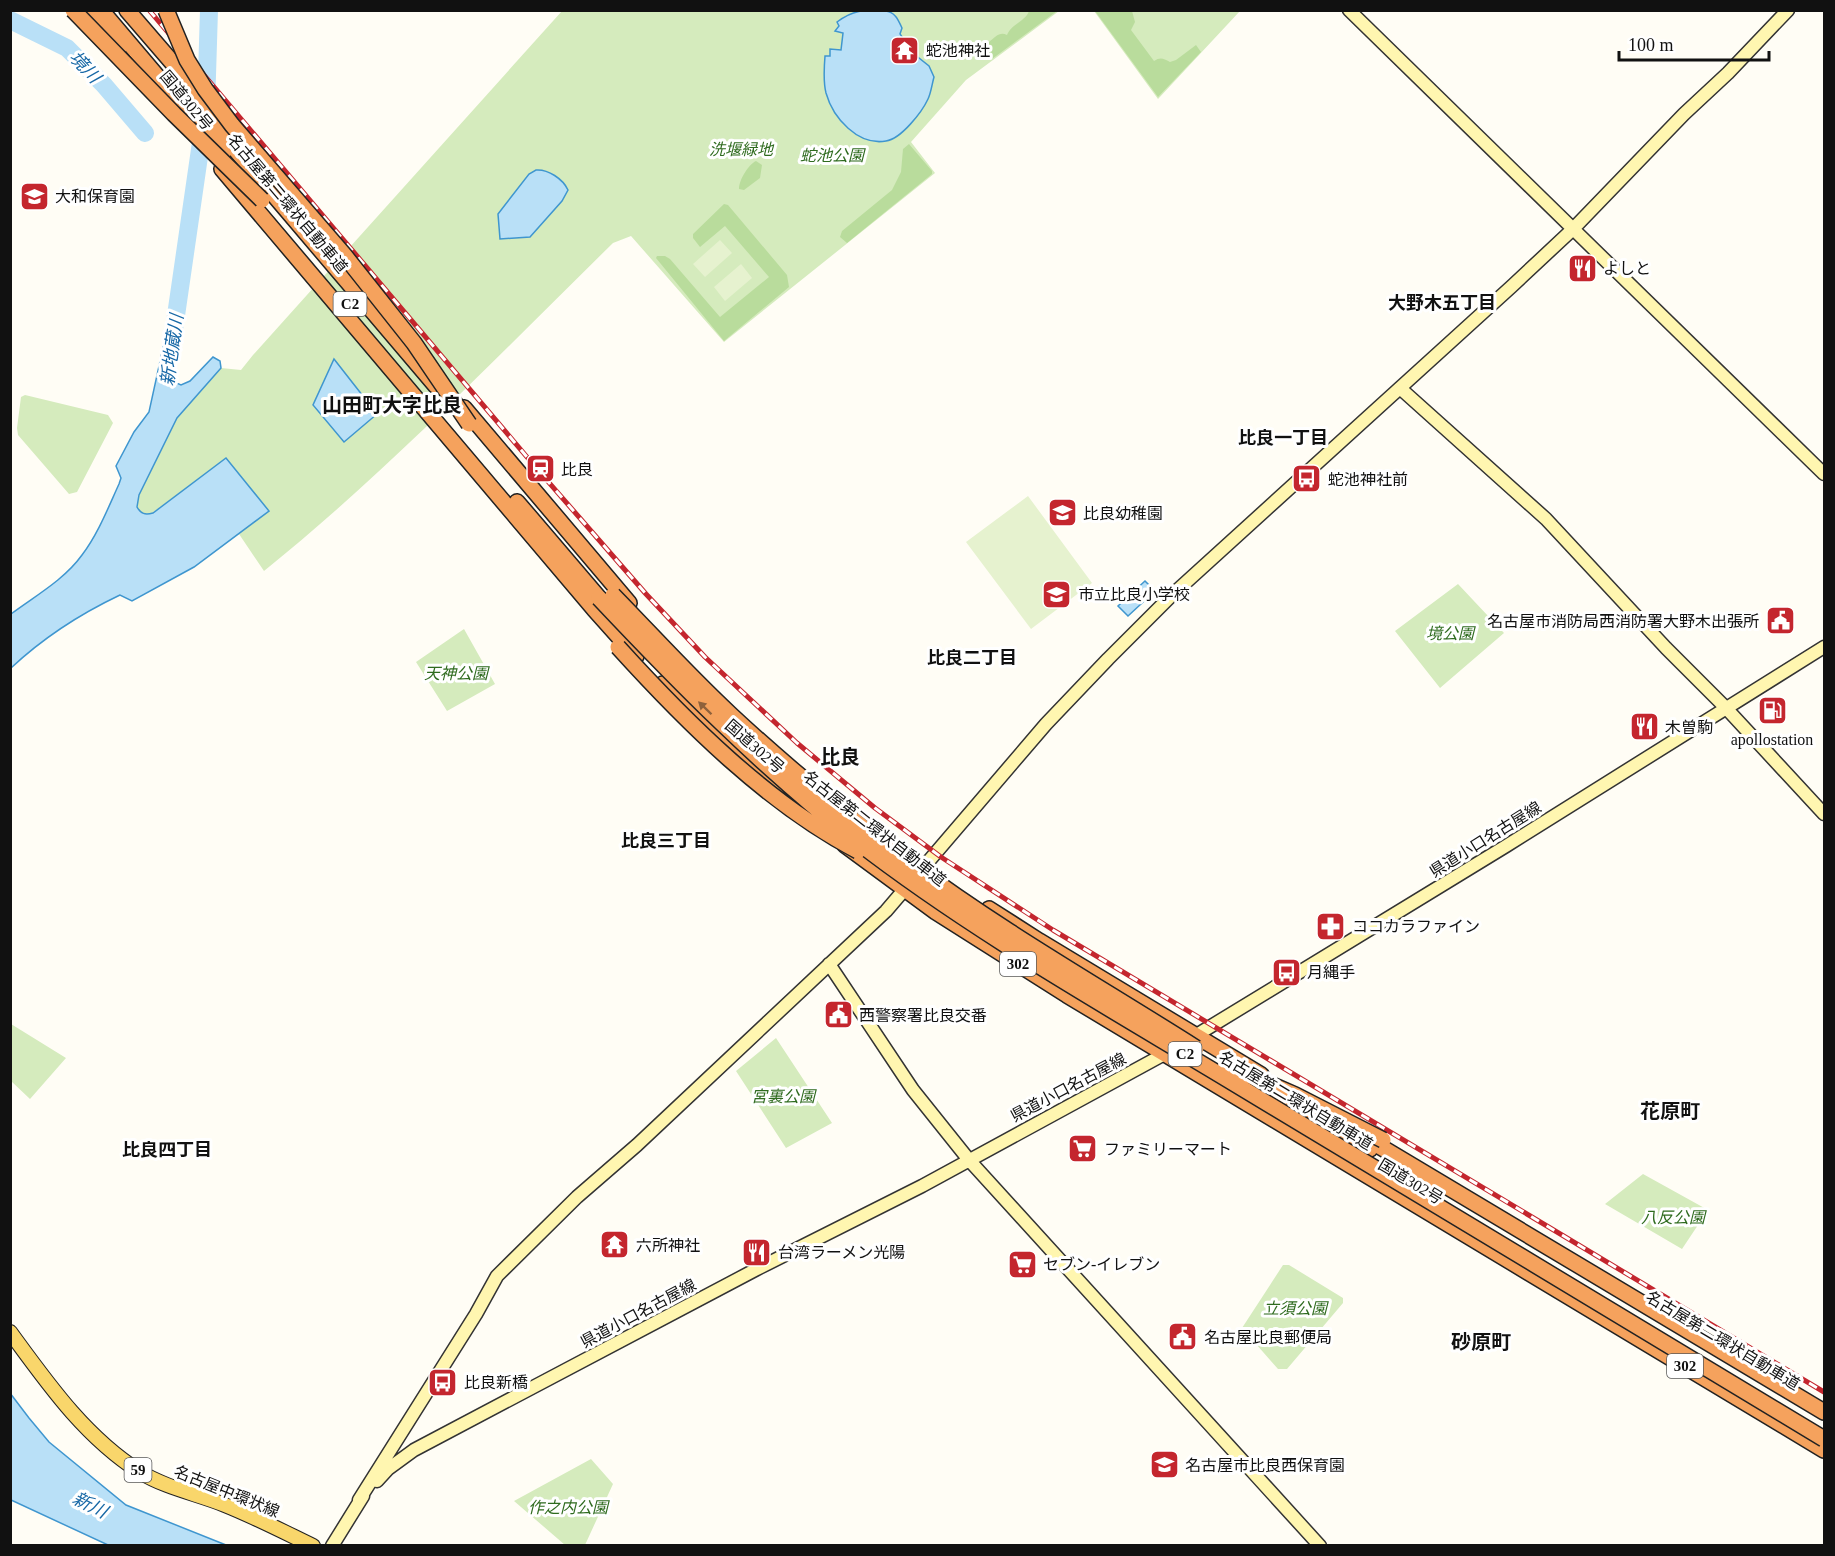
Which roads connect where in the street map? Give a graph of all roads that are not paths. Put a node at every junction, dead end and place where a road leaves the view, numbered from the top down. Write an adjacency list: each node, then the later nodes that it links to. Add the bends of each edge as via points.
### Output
1 (73, 10): 11 (highway, bridge)
2 (80, 10): 10 (highway, bridge)
3 (86, 10): 10 (highway, 国道302号 / 302)
4 (101, 10): 11 (highway, 名古屋第二環状自動車道 / C2, bridge)
5 (118, 10): 14 (highway, 名古屋第二環状自動車道 / C2, bridge)
6 (127, 10): 20 (highway, 国道302号 / 302, bridge, via 652,627 753,726 832,795)
7 (166, 10): 14 (highway, bridge, via 187,60 210,97 414,343)
8 (1349, 10): 12 (street)
9 (1788, 10): 12 (street)
10 (146, 79): 16 (highway, 国道302号 / 302, bridge, via 460,451)
11 (262, 200): 21 (highway, 名古屋第二環状自動車道 / C2, one-way to 11, bridge, via 808,801 677,682 598,598)
12 (1573, 229): 13 (street); 15 (street)
13 (1401, 390): 18 (street, via 1545,519); 20 (street, via 1172,595 1108,659 1033,739)
14 (469, 424): 26 (highway, 名古屋第二環状自動車道 / C2, bridge, via 621,603 731,715 822,795 965,902)
15 (1824, 474)
16 (551, 565): 21 (highway, bridge, via 618,647 678,710 764,788 820,830); 22 (highway, 国道302号 / 302, via 699,720 814,821)
17 (1824, 647): 18 (street, 県道小口名古屋線)
18 (1726, 708): 19 (street); 24 (street, 県道小口名古屋線)
19 (1824, 814)
20 (926, 866): 22 (street); 24 (highway, 国道302号 / 302, via 1039,941)
21 (898, 871): 31 (highway, 名古屋第二環状自動車道 / C2, bridge, via 1070,984)
22 (905, 890): 23 (street); 25 (highway, 国道302号 / 302, via 975,938)
23 (829, 964): 27 (street, via 913,1090); 33 (street, via 497,1276)
24 (1197, 1036): 25 (street, 県道小口名古屋線); 29 (highway, 国道302号 / 302)
25 (1164, 1054): 27 (street, 県道小口名古屋線); 32 (highway, 国道302号 / 302)
26 (1226, 1065): 29 (highway, bridge, via 1383,1140 1768,1370); 30 (highway, 名古屋第二環状自動車道 / C2, bridge)
27 (969, 1160): 33 (street, 県道小口名古屋線, via 414,1450 388,1469); 36 (street)
28 (10, 1332): 34 (main road, 名古屋中環状線 / 59, via 70,1412 121,1459 143,1474 226,1505)
29 (1821, 1410)
30 (1824, 1422)
31 (1824, 1439)
32 (1824, 1450)
33 (358, 1500): 35 (street, 県道小口名古屋線)
34 (313, 1545)
35 (332, 1545)
36 (1320, 1545)

